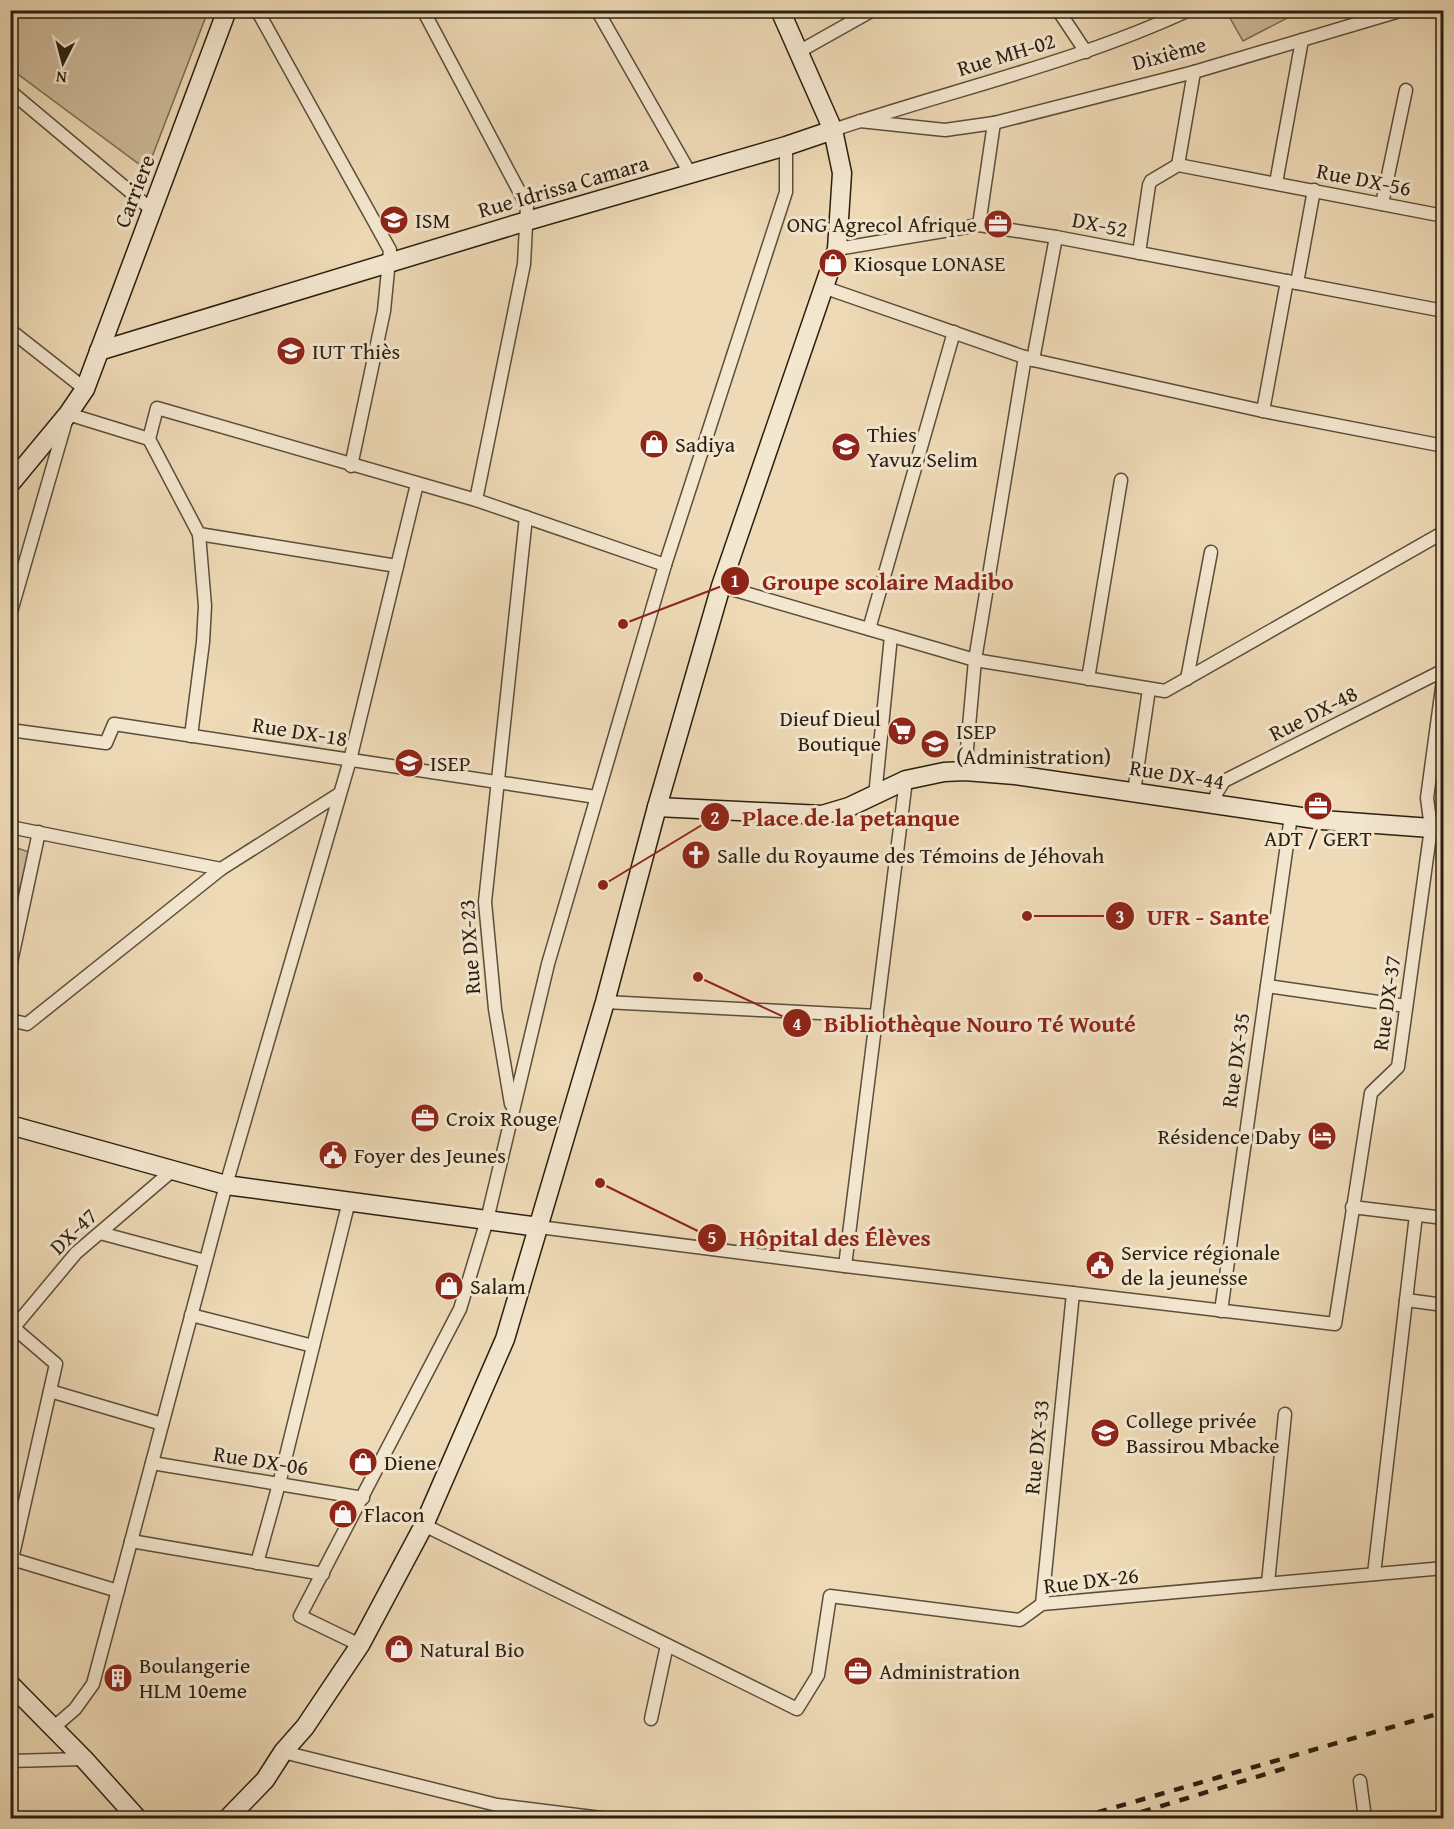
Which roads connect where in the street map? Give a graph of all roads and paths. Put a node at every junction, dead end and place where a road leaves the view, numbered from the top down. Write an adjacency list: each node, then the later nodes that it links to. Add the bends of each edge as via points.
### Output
1 (227, 10): 25 (street, Carriere)
2 (257, 10): 32 (street, via 390,250)
3 (423, 10): 27 (street, via 527,206)
4 (597, 10): 21 (street)
5 (780, 10): 11 (street)
6 (873, 10): 11 (street)
7 (1058, 10): 12 (street)
8 (1189, 10): 12 (street, Rue MH-02)
9 (1403, 10): 10 (street, Dixième)
10 (1302, 40): 13 (street, Dixième); 22 (street)
11 (800, 51): 18 (street)
12 (1086, 52): 16 (street, Rue MH-02)
13 (1194, 72): 17 (street, Dixième); 20 (street)
14 (1406, 90): 24 (street)
15 (10, 91): 25 (street)
16 (860, 121): 17 (street, Dixième, via 945,130); 18 (street, Rue MH-02)
17 (994, 123): 28 (street)
18 (833, 130): 19 (street, Rue Idrissa Camara); 30 (street, via 842,173)
19 (786, 146): 21 (street, Rue Idrissa Camara); 54 (street, via 786,192)
20 (1178, 165): 22 (street, Rue DX-56); 31 (street, via 1149,185)
21 (691, 175): 27 (street, Rue Idrissa Camara)
22 (1276, 183): 23 (street, Rue DX-56)
23 (1314, 190): 24 (street, Rue DX-56); 33 (street)
24 (1382, 204): 26 (street, Rue DX-56)
25 (152, 210): 38 (street, Carriere)
26 (1443, 216)
27 (526, 221): 32 (street, Rue Idrissa Camara); 49 (street, via 524,264)
28 (979, 225): 29 (street); 30 (street)
29 (1056, 237): 31 (street, DX-52 / DX-52); 39 (street, DX-52)
30 (837, 249): 34 (street)
31 (1139, 252): 33 (street, DX-52 / DX-52)
32 (389, 263): 38 (street, Rue Idrissa Camara); 45 (street, via 384,310)
33 (1292, 282): 35 (street, DX-52 / DX-52); 41 (street)
34 (823, 286): 37 (street); 56 (street)
35 (1443, 311)
36 (10, 330): 40 (street)
37 (954, 332): 39 (street); 58 (street)
38 (99, 351): 40 (street, Carriere)
39 (1029, 358): 41 (street); 60 (street, DX-52)
40 (85, 389): 42 (street, Carriere)
41 (1263, 411): 44 (street)
42 (68, 414): 43 (street); 47 (street, Carriere); 57 (street)
43 (149, 439): 45 (street, via 157,408); 52 (street)
44 (1443, 446)
45 (351, 466): 48 (street)
46 (1121, 480): 62 (street)
47 (10, 484)
48 (417, 484): 49 (street); 55 (street)
49 (476, 500): 50 (street)
50 (526, 517): 54 (street); 70 (street, Rue DX-23)
51 (1443, 532): 63 (street)
52 (199, 534): 55 (street); 66 (street, via 205,606)
53 (1211, 552): 63 (street)
54 (665, 565): 74 (street)
55 (397, 566): 67 (street)
56 (722, 586): 58 (street); 76 (street)
57 (10, 615)
58 (869, 629): 59 (street)
59 (891, 636): 60 (street); 73 (street)
60 (975, 660): 62 (street); 68 (street, DX-52)
61 (1443, 671): 75 (street, Rue DX-48, via 1224,781); 78 (street, Rue DX-37, via 1426,798)
62 (1088, 679): 64 (street)
63 (1187, 679): 64 (street, via 1165,691)
64 (1149, 689): 71 (street)
65 (10, 730): 66 (street, Rue DX-18, via 106,743 114,724)
66 (192, 736): 67 (street, Rue DX-18)
67 (350, 760): 70 (street, Rue DX-18); 72 (street)
68 (965, 771): 69 (street, Rue DX-44); 71 (street, Rue DX-44)
69 (906, 780): 73 (street, Rue DX-44); 86 (street)
70 (498, 782): 74 (street, Rue DX-18); 88 (street, Rue DX-23, via 484,902 495,1010)
71 (1134, 792): 75 (street, Rue DX-44)
72 (339, 794): 81 (street); 91 (street)
73 (875, 796): 76 (street, Rue DX-44, via 822,815)
74 (596, 797): 88 (street)
75 (1214, 804): 77 (street, Rue DX-44)
76 (657, 807): 84 (street)
77 (1291, 816): 78 (street, Rue DX-44); 83 (street, Rue DX-35)
78 (1437, 825): 85 (street, Rue DX-37)
79 (10, 827): 80 (street)
80 (39, 832): 81 (street); 82 (street)
81 (221, 869): 87 (street, via 27,1024)
82 (10, 967)
83 (1267, 986): 85 (street); 104 (street, Rue DX-35)
84 (605, 1002): 86 (street); 97 (street)
85 (1406, 1006): 93 (street, Rue DX-37, via 1398,1067 1371,1093)
86 (877, 1016): 100 (street)
87 (10, 1020)
88 (512, 1108): 96 (street)
89 (10, 1125): 90 (street)
90 (173, 1170): 91 (street); 98 (street, DX-47)
91 (226, 1185): 92 (street); 99 (street)
92 (348, 1201): 96 (street); 107 (street)
93 (1352, 1207): 94 (street); 104 (street, Rue DX-37, via 1335,1324)
94 (1416, 1215): 95 (street); 102 (street)
95 (1443, 1218)
96 (487, 1220): 97 (street); 113 (street, via 460,1309)
97 (539, 1227): 100 (street); 114 (street, via 506,1339)
98 (100, 1233): 99 (street); 106 (street, DX-47, via 76,1253)
99 (206, 1261): 105 (street)
100 (845, 1266): 101 (street)
101 (1072, 1293): 104 (street); 123 (street, Rue DX-33)
102 (1406, 1300): 103 (street); 120 (street)
103 (1443, 1305)
104 (1221, 1311)
105 (191, 1315): 107 (street); 110 (street)
106 (12, 1330): 108 (street, via 56,1364)
107 (313, 1346): 112 (street)
108 (50, 1391): 110 (street); 116 (street)
109 (1285, 1414): 121 (street)
110 (162, 1424): 111 (street)
111 (152, 1463): 112 (street, Rue DX-06); 115 (street)
112 (279, 1484): 113 (street, Rue DX-06); 117 (street)
113 (363, 1498): 119 (street)
114 (424, 1525): 124 (street); 125 (street)
115 (131, 1541): 117 (street); 122 (street)
116 (11, 1558): 122 (street)
117 (257, 1563): 119 (street)
118 (1443, 1568): 120 (street, Rue DX-26)
119 (322, 1574): 124 (street, via 300,1616)
120 (1374, 1574): 121 (street, Rue DX-26)
121 (1269, 1583): 123 (street, Rue DX-26)
122 (118, 1591): 128 (street, via 93,1684 75,1709)
123 (1042, 1604): 125 (street, Rue DX-26, via 1020,1620 830,1596 818,1675 797,1709)
124 (360, 1645): 129 (street, via 305,1727)
125 (667, 1645): 127 (street)
126 (10, 1684): 128 (street)
127 (651, 1719)
128 (53, 1728): 130 (street)
129 (283, 1752): 134 (street, via 265,1780); 135 (street, via 497,1805)
130 (84, 1759): 131 (street); 133 (street)
131 (10, 1761)
132 (1360, 1781): 136 (street)
133 (137, 1818)
134 (228, 1818)
135 (601, 1818)
136 (1365, 1818)

